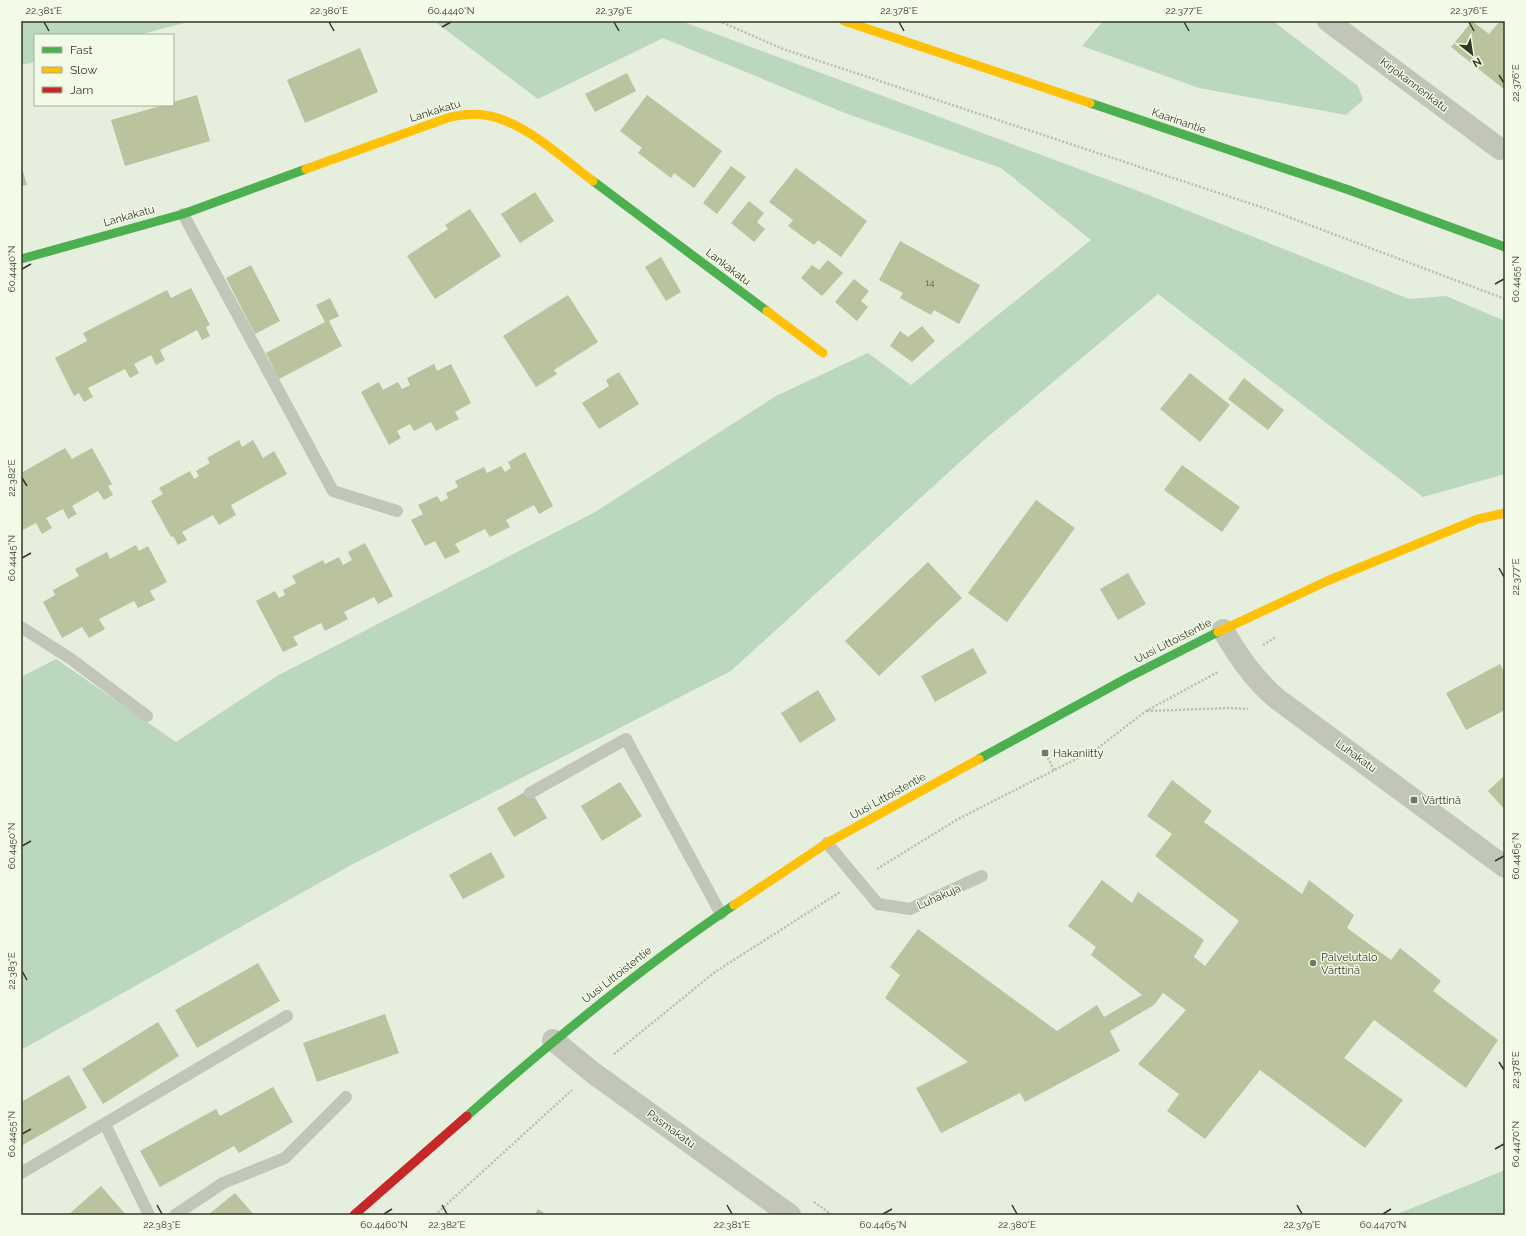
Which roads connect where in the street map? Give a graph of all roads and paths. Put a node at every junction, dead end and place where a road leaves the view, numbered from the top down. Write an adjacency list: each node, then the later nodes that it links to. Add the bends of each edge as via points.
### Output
1 (719, 21): 8 (path, via 783,49 1270,210)
2 (844, 21): 6 (street, Kaarinantie, via 1349,190)
3 (1328, 21): 4 (street, Kirjokannenkatu)
4 (1500, 149)
5 (183, 214): 7 (street, Lankakatu); 9 (street, Lankakatu, via 431,122 467,113 485,114 502,118 530,134); 10 (lane, via 333,491)
6 (1505, 247)
7 (21, 259)
8 (1505, 299)
9 (823, 353)
10 (397, 511)
11 (1505, 513): 13 (street, Uusi Littoistentie, via 1478,519 1348,572)
12 (21, 627): 18 (lane, via 71,659)
13 (1223, 630): 15 (street, Luhakatu); 22 (street, Uusi Littoistentie, via 1121,681)
14 (1279, 635): 15 (path)
15 (1240, 660): 17 (path); 23 (street, Luhakatu, via 1276,698)
16 (1252, 710): 17 (path, via 1230,708)
17 (1146, 711): 20 (path, via 1098,748)
18 (147, 716)
19 (1046, 754): 20 (path)
20 (1054, 770): 25 (path, via 958,819)
21 (530, 793): 26 (lane, via 626,739)
22 (827, 843): 25 (lane, Luhakuja); 26 (street, Uusi Littoistentie)
23 (1505, 867)
24 (982, 876): 25 (lane, Luhakuja, via 910,909 878,904)
25 (858, 881): 29 (path, via 715,972)
26 (721, 914): 28 (street, Uusi Littoistentie, via 674,946)
27 (287, 1016): 31 (lane)
28 (553, 1040): 29 (street, Pasmakatu); 35 (street, Uusi Littoistentie)
29 (592, 1072): 36 (path); 37 (street, Pasmakatu)
30 (346, 1097): 34 (lane, via 285,1158 223,1183)
31 (105, 1124): 32 (lane); 33 (lane)
32 (21, 1173)
33 (148, 1215)
34 (175, 1215)
35 (354, 1215)
36 (435, 1215)
37 (790, 1215)

